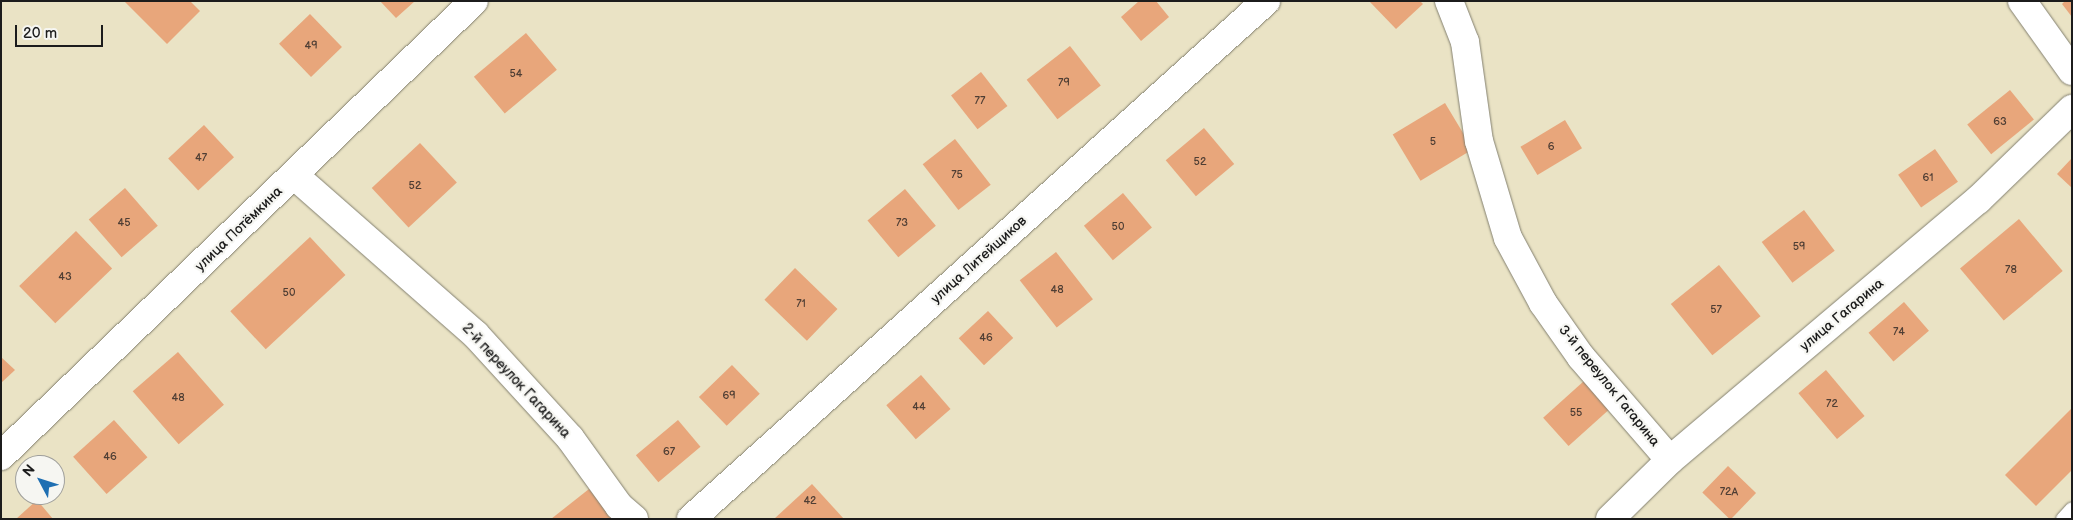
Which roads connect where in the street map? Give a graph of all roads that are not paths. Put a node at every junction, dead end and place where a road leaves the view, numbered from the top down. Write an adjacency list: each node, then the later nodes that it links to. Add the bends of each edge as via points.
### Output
1 (474, 1): 7 (street, улица Потёмкина)
2 (1266, 1): 12 (street, улица Литейщиков)
3 (1449, 1): 9 (street, 3-й переулок Гагарина, via 1465,42 1479,141 1508,238 1543,303 1581,357)
4 (2022, 1): 5 (street)
5 (2072, 71)
6 (2072, 109): 9 (street, улица Гагарина, via 1978,200)
7 (295, 176): 8 (street, улица Потёмкина); 11 (street, 2-й переулок Гагарина, via 475,334 570,438 619,506)
8 (1, 456)
9 (1670, 460): 13 (street, улица Гагарина)
10 (2072, 509): 14 (lane)
11 (634, 519)
12 (690, 519)
13 (1610, 519)
14 (2063, 519)

